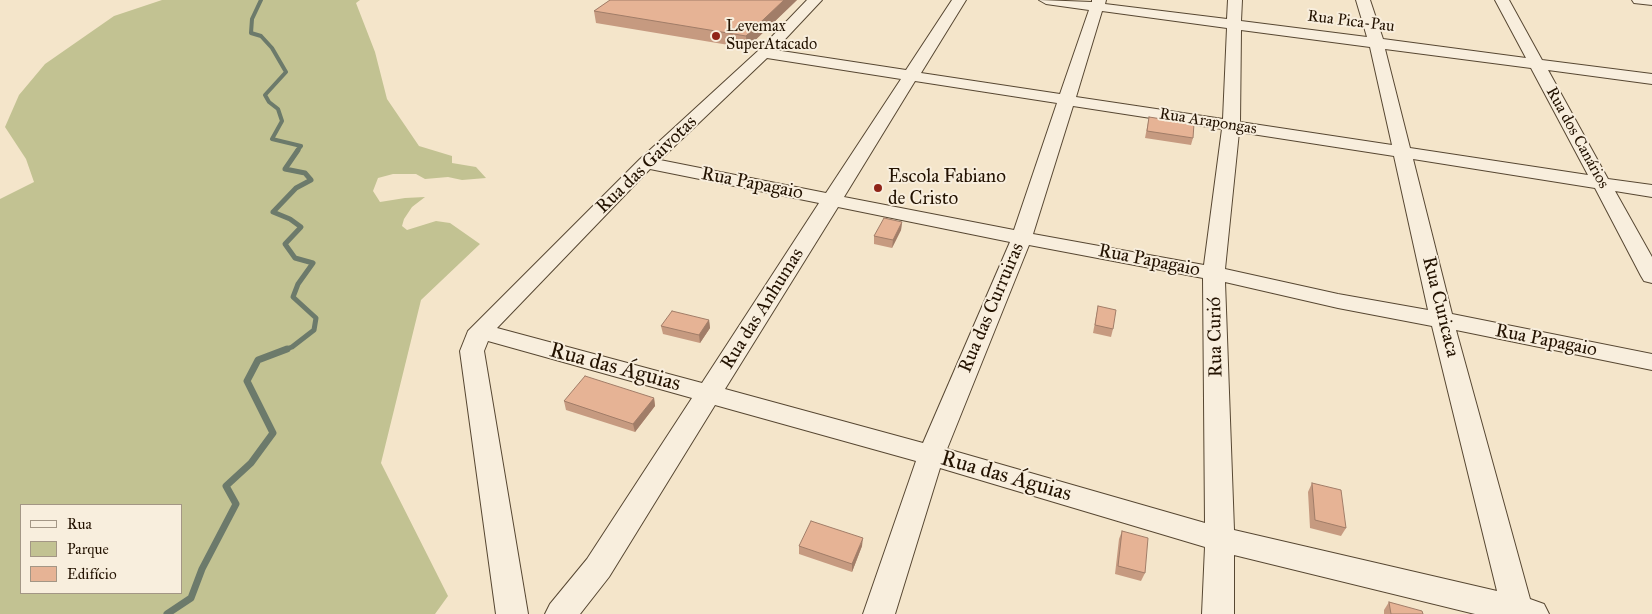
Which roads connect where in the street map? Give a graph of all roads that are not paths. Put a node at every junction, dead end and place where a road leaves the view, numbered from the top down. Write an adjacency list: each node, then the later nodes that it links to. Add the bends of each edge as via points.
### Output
1 (815, 0): 10 (street, Rua das Gaivotas)
2 (959, 0): 12 (street, Rua das Anhumas)
3 (1046, 0): 7 (street, Rua Pica-Pau)
4 (1235, 0): 8 (street, Rua Curió)
5 (1363, 0): 9 (street, Rua Curicaca)
6 (1502, 0): 11 (street, Rua dos Canários)
7 (1098, 3): 8 (street, Rua Pica-Pau); 14 (street, Rua das Curruiras)
8 (1234, 24): 9 (street, Rua Pica-Pau); 15 (street, Rua Curió)
9 (1376, 42): 11 (street, Rua Pica-Pau); 16 (street, Rua Curicaca)
10 (764, 53): 12 (street, Rua Arapongas); 17 (street, Rua das Gaivotas)
11 (1535, 63): 13 (street, Rua Pica-Pau); 18 (street, Rua dos Canários)
12 (911, 76): 14 (street, Rua Arapongas); 20 (street, Rua das Anhumas)
13 (1652, 79)
14 (1066, 100): 15 (street, Rua Arapongas); 21 (street, Rua das Curruiras)
15 (1231, 126): 16 (street, Rua Arapongas); 22 (street, Rua Curió)
16 (1402, 152): 18 (street, Rua Arapongas); 24 (street, Rua Curicaca)
17 (646, 162): 20 (street, Rua Papagaio); 25 (street, Rua das Gaivotas)
18 (1601, 183): 19 (street, Rua Arapongas); 23 (street, Rua dos Canários)
19 (1652, 191)
20 (832, 200): 21 (street, Rua Papagaio); 27 (street, Rua das Anhumas)
21 (1022, 238): 22 (street, Rua Papagaio); 28 (street, Rua das Curruiras)
22 (1214, 274): 24 (street, Rua Papagaio); 29 (street, Rua Curió)
23 (1652, 276)
24 (1442, 320): 26 (street, Rua Papagaio); 30 (street, Rua Curicaca)
25 (480, 331): 27 (street, Rua das Águias); 31 (street, via 472,351)
26 (1652, 362)
27 (709, 394): 28 (street, Rua das Águias); 32 (street, Rua das Anhumas, via 598,568)
28 (931, 455): 29 (street, Rua das Águias); 33 (street, Rua das Curruiras)
29 (1220, 540): 30 (street, Rua das Águias); 34 (street, Rua Curió)
30 (1523, 613)
31 (512, 614)
32 (561, 614)
33 (878, 614)
34 (1218, 614)

